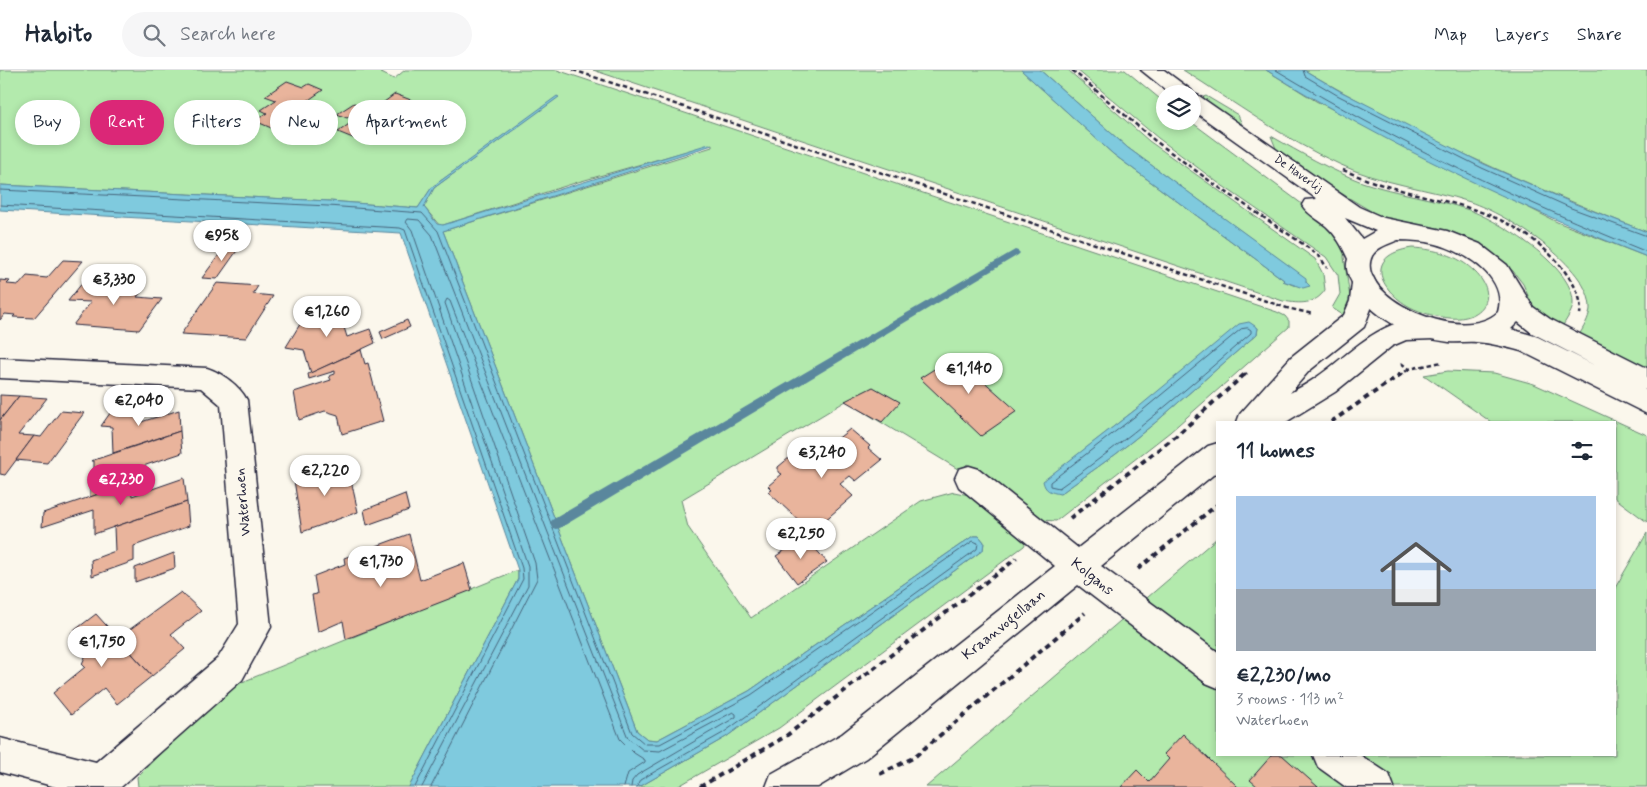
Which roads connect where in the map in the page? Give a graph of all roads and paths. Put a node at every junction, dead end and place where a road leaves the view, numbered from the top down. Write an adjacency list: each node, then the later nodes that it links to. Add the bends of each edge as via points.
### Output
1 (573, 70): 13 (path, via 1287,308 1313,314)
2 (1072, 70): 11 (path, via 1154,140 1309,248)
3 (1135, 70): 6 (street)
4 (1151, 70): 5 (street)
5 (1172, 85)
6 (1156, 86)
7 (1201, 106): 9 (street, De Haverlij, via 1351,212 1378,224)
8 (1201, 121): 10 (street, De Haverlij, via 1335,221 1353,241)
9 (1412, 232): 10 (street, via 1394,232 1366,245); 12 (street, via 1449,240 1476,253 1505,278)
10 (1361, 271): 14 (street, via 1372,295 1386,307 1413,323); 20 (street, via 1362,301 1355,320 1300,364)
11 (1330, 274)
12 (1512, 296): 15 (street, via 1512,311 1502,324); 18 (street, via 1541,326)
13 (1319, 309)
14 (1434, 330): 15 (street); 21 (street, via 1404,331 1383,339 1326,385)
15 (1475, 333): 19 (street, via 1529,344)
16 (0, 368): 32 (street, Waterhoen, via 207,378 234,400 255,626 230,669)
17 (1409, 369): 22 (path)
18 (1647, 380)
19 (1647, 403)
20 (1251, 421)
21 (1267, 421)
22 (1332, 421)
23 (1216, 456): 26 (street, Kraanvogellaan)
24 (969, 478): 26 (street, Kolgans)
25 (1216, 506): 27 (path)
26 (1078, 566): 27 (street, Kolgans); 33 (street, Kraanvogellaan, via 854,746)
27 (1110, 592): 28 (street, Kolgans); 31 (path, via 913,758)
28 (1216, 671)
29 (0, 755): 32 (street)
30 (1331, 756): 34 (street)
31 (878, 775)
32 (101, 784)
33 (784, 787)
34 (1376, 787)

